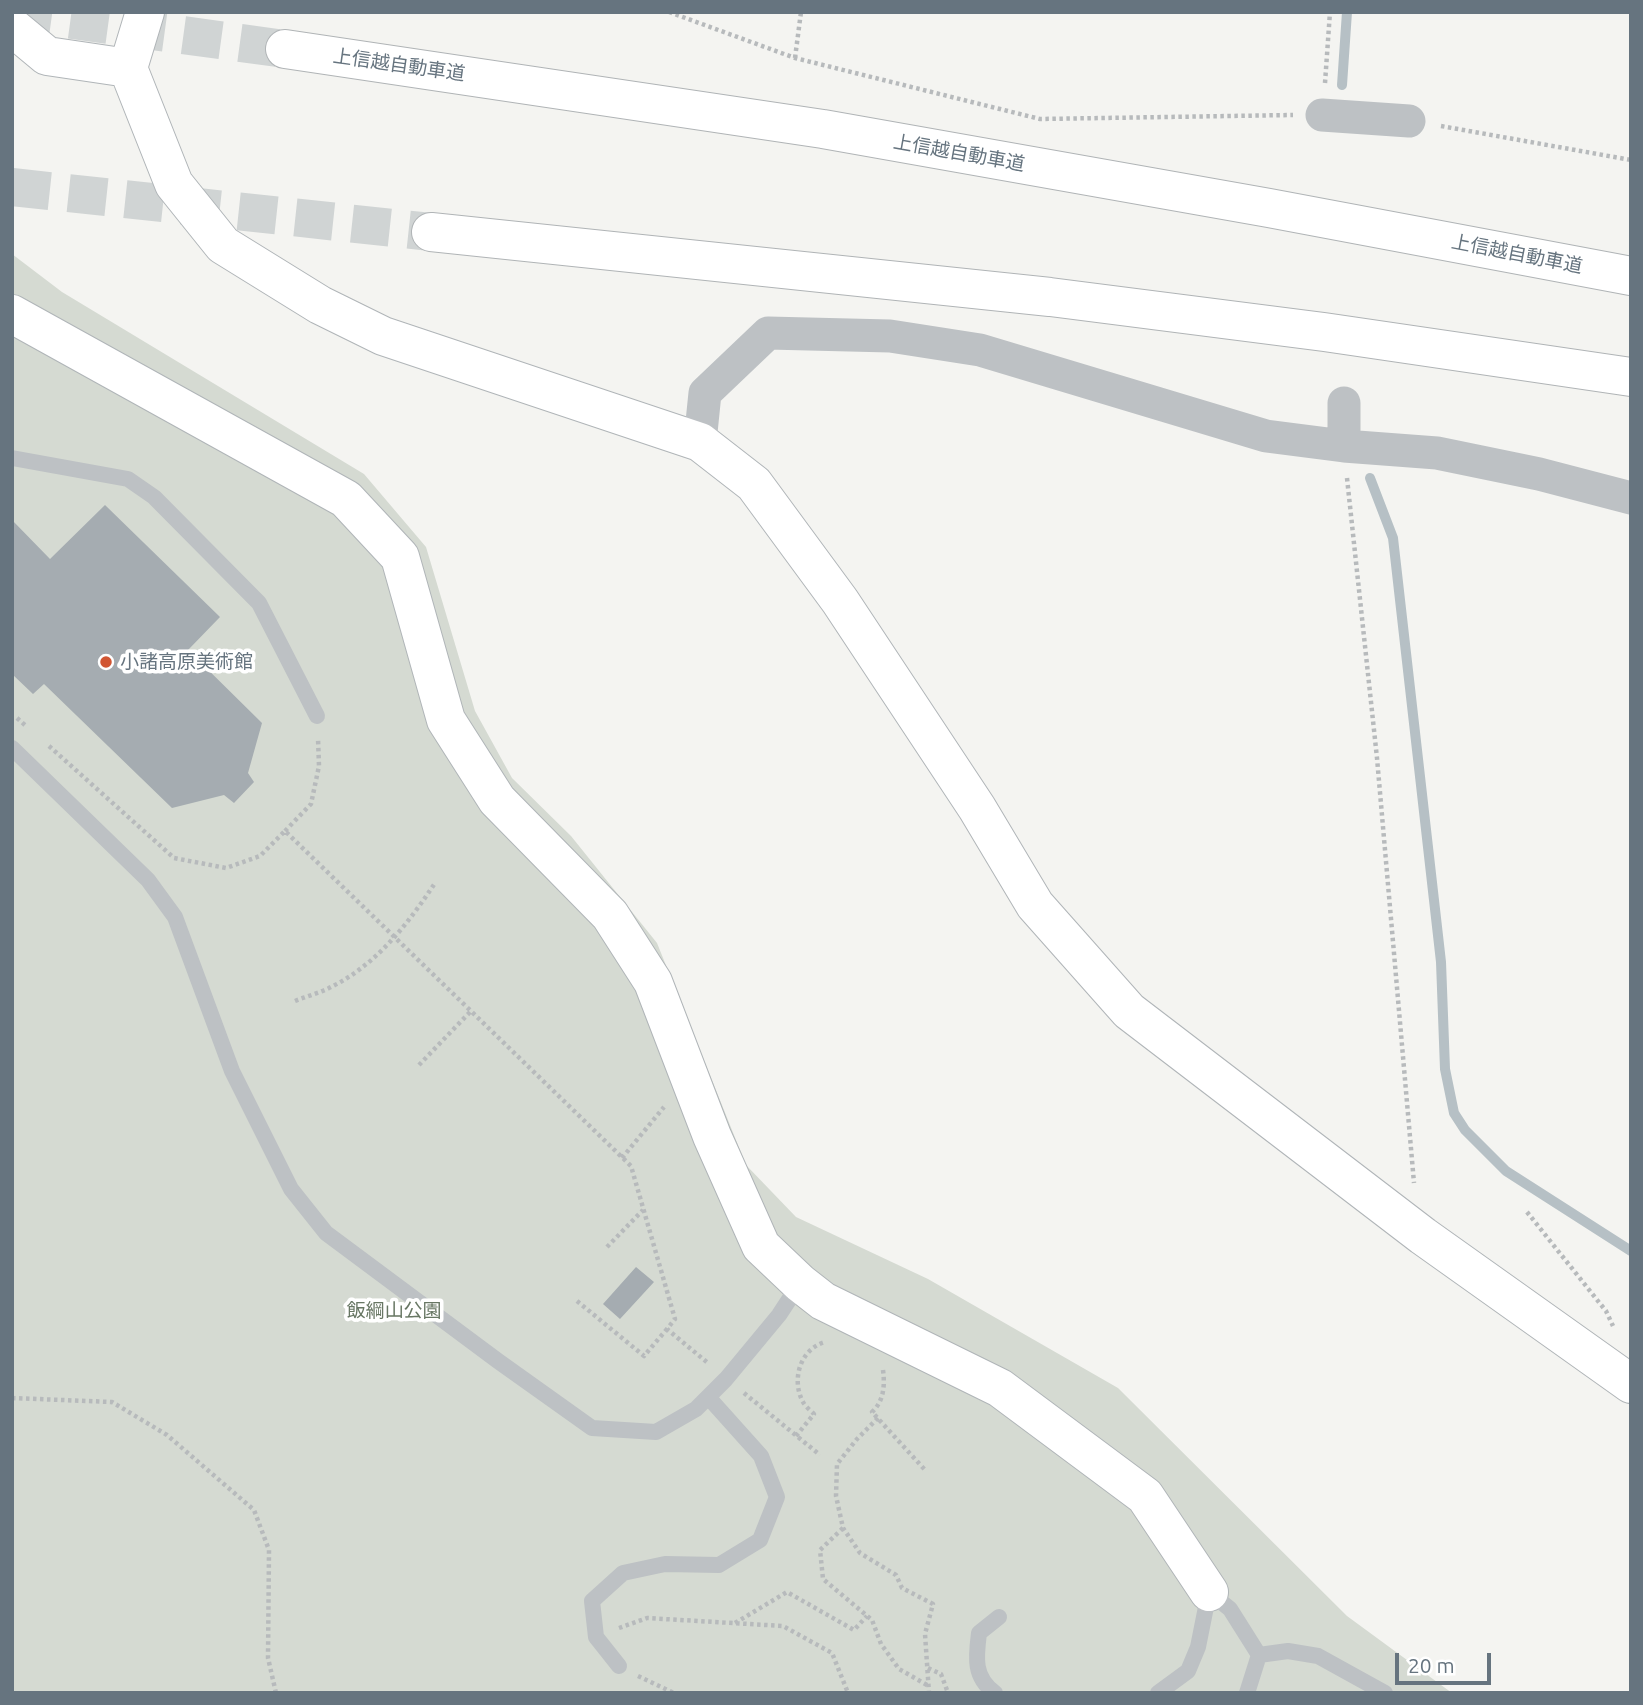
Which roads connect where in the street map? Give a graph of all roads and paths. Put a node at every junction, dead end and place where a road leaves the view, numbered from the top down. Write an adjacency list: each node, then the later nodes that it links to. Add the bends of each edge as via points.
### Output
1 (145, 12): 8 (main road)
2 (668, 12): 7 (path)
3 (801, 12): 7 (path)
4 (1330, 12): 9 (path)
5 (12, 27): 8 (main road, via 47,56)
6 (285, 49): 13 (main road, 上信越自動車道, via 823,129)
7 (795, 58): 9 (path, via 1040,119)
8 (128, 68): 17 (main road, via 174,184 223,245 320,305 383,336)
9 (1322, 115): 10 (street)
10 (1409, 121): 11 (path)
11 (1631, 160)
12 (431, 232): 15 (main road, via 1050,297)
13 (1631, 276)
14 (12, 314): 38 (main road, via 346,499 400,557 446,720 497,800 610,915 653,982 712,1136 761,1246)
15 (1631, 377)
16 (1344, 403): 18 (street)
17 (700, 442): 18 (street, via 705,393 768,332 890,336 979,350 1266,436); 36 (main road, via 754,484 840,601 1035,905 1129,1012)
18 (1344, 446): 20 (street, via 1437,453); 36 (path)
19 (12, 458): 21 (lane, via 128,479 154,497 259,603)
20 (1631, 498)
21 (317, 716): 26 (path, via 319,766 311,804)
22 (16, 718): 23 (path)
23 (26, 726)
24 (46, 744): 26 (path, via 174,858 226,868 260,856)
25 (12, 748): 48 (lane, via 148,880 175,917 232,1072 291,1189 326,1233 592,1427 656,1432)
26 (285, 831): 28 (path)
27 (435, 883): 28 (path)
28 (395, 937): 29 (path, via 332,987); 30 (path)
29 (295, 1001)
30 (471, 1012): 31 (path); 33 (path)
31 (419, 1065)
32 (658, 1098): 33 (path, via 666,1106)
33 (622, 1158): 34 (path, via 631,1166)
34 (643, 1209): 37 (path); 40 (path, via 675,1319)
35 (1527, 1213): 41 (path)
36 (1423, 1236): 45 (main road)
37 (607, 1247)
38 (800, 1283): 48 (lane); 54 (main road, via 823,1301 1000,1388 1145,1496)
39 (578, 1301): 40 (path, via 644,1356)
40 (667, 1329): 44 (path)
41 (1616, 1331)
42 (835, 1340): 50 (path, via 806,1354 799,1367 803,1403 814,1414)
43 (879, 1360): 49 (path, via 883,1391 872,1412)
44 (709, 1364)
45 (1631, 1384)
46 (741, 1391): 50 (path)
47 (12, 1398): 63 (path, via 112,1402 167,1435 254,1510 269,1550 268,1658)
48 (709, 1398): 58 (lane, via 761,1456 773,1486 776,1497 761,1540 719,1565 665,1564 623,1573 592,1601)
49 (878, 1418): 52 (path); 53 (path, via 837,1464 836,1496)
50 (796, 1436): 51 (path)
51 (820, 1455)
52 (926, 1471)
53 (843, 1528): 55 (path, via 820,1550 822,1579); 61 (path, via 860,1553 896,1575 902,1588 933,1604 925,1634)
54 (1209, 1592): 59 (lane, via 1230,1609); 69 (lane, via 1188,1671)
55 (867, 1616): 57 (path, via 854,1630 786,1592); 62 (path, via 899,1669)
56 (999, 1617): 68 (lane, via 979,1633 976,1665)
57 (734, 1623): 58 (path, via 647,1618); 65 (path, via 783,1626 832,1653)
58 (596, 1637): 60 (lane)
59 (1259, 1655): 70 (lane); 71 (lane, via 1287,1651 1318,1656)
60 (619, 1666): 64 (path)
61 (928, 1668): 62 (path); 67 (path, via 941,1674)
62 (928, 1685): 66 (path)
63 (276, 1693)
64 (674, 1693)
65 (848, 1693)
66 (929, 1693)
67 (948, 1693)
68 (995, 1693)
69 (1158, 1693)
70 (1247, 1693)
71 (1385, 1693)

